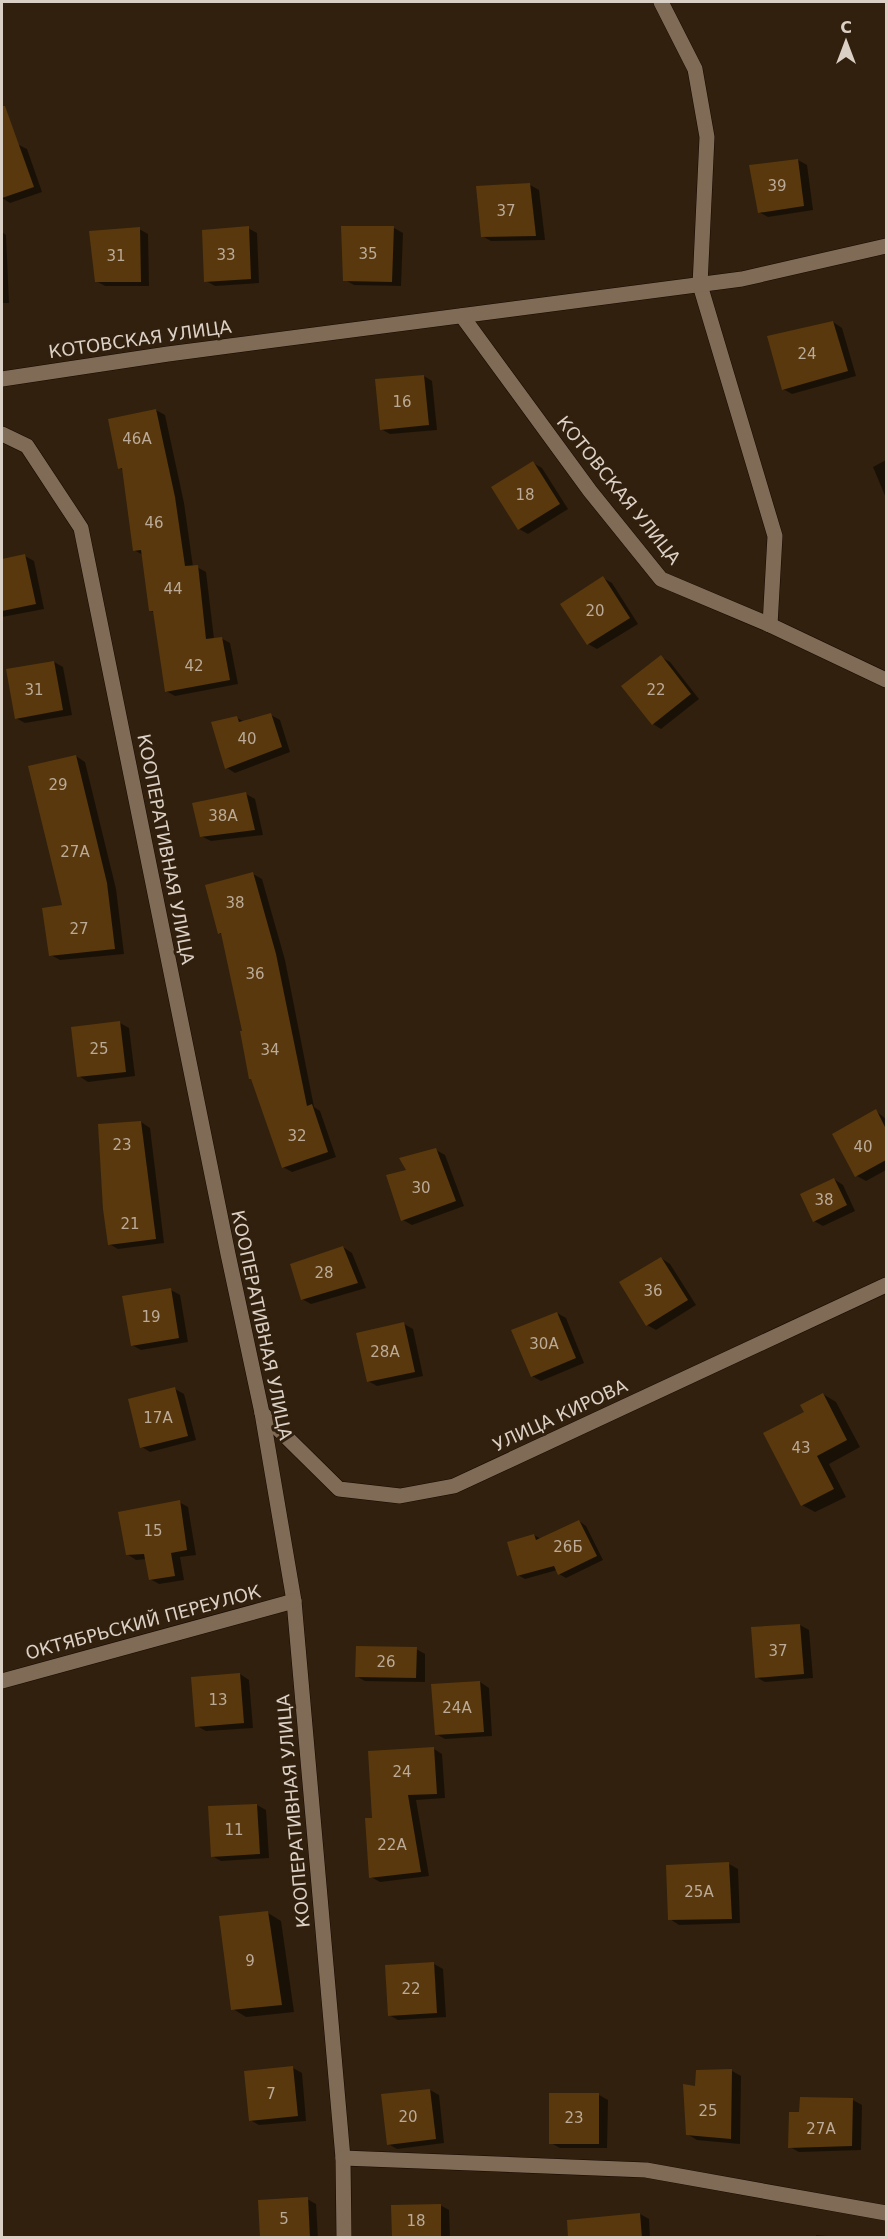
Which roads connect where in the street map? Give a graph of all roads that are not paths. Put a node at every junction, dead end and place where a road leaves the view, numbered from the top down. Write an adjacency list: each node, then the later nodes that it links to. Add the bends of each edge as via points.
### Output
1 (661, 2): 3 (street, via 695,69 707,137)
2 (886, 246): 3 (street, КОТОВСКАЯ УЛИЦА)
3 (700, 285): 4 (street, КОТОВСКАЯ УЛИЦА); 7 (street, via 775,536)
4 (462, 315): 5 (street, КОТОВСКАЯ УЛИЦА); 7 (street, КОТОВСКАЯ УЛИЦА, via 590,491 661,579)
5 (2, 379)
6 (2, 434): 10 (street, КООПЕРАТИВНАЯ УЛИЦА, via 27,446 81,528)
7 (770, 625): 8 (street, КОТОВСКАЯ УЛИЦА)
8 (886, 680)
9 (886, 1285): 10 (street, УЛИЦА КИРОВА, via 454,1486 400,1496 339,1489)
10 (262, 1413): 11 (street, КООПЕРАТИВНАЯ УЛИЦА)
11 (294, 1601): 12 (street, ОКТЯБРЬСКИЙ ПЕРЕУЛОК); 13 (street, КООПЕРАТИВНАЯ УЛИЦА)
12 (2, 1681)
13 (343, 2158): 14 (street, via 645,2170); 15 (street, КООПЕРАТИВНАЯ УЛИЦА)
14 (886, 2213)
15 (344, 2238)

